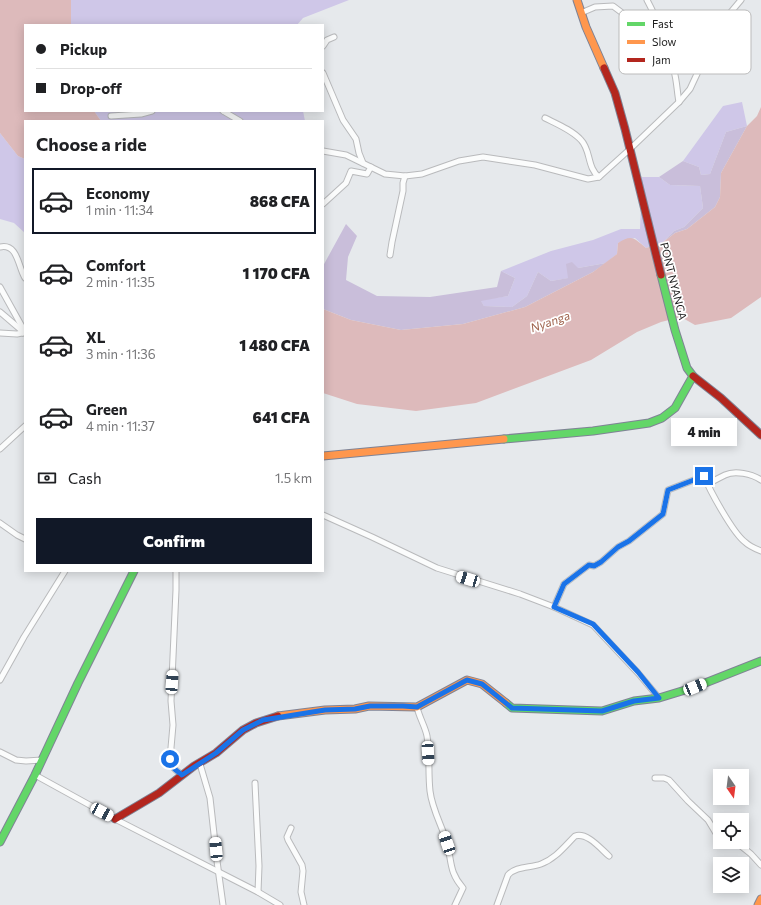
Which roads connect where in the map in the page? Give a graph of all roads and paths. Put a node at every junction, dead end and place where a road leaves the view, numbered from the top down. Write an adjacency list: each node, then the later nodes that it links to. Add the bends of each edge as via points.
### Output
1 (577, 0): 7 (main road, PONT NYANGA)
2 (647, 0): 5 (street)
3 (741, 0): 6 (street)
4 (619, 10): 7 (street, via 613,6 595,7)
5 (652, 10)
6 (733, 10)
7 (581, 13): 21 (main road, PONT NYANGA, via 615,93)
8 (334, 37): 9 (street)
9 (324, 44)
10 (674, 74): 14 (street)
11 (697, 74): 13 (street)
12 (324, 75): 23 (street, via 343,120 356,139)
13 (690, 89): 14 (street); 15 (street)
14 (677, 91): 15 (street)
15 (680, 102): 21 (street)
16 (149, 112): 18 (street)
17 (225, 112): 20 (street)
18 (111, 116)
19 (545, 118): 26 (street, via 581,140 594,172)
20 (238, 120)
21 (630, 149): 26 (street); 35 (main road, PONT NYANGA, via 675,330 687,368)
22 (324, 151): 23 (street)
23 (363, 163): 24 (street)
24 (371, 168): 25 (street, via 385,174); 27 (street, via 367,174 351,171 346,183)
25 (406, 176): 26 (street, via 422,174 466,159 483,157 534,165 588,179); 29 (street)
26 (599, 177)
27 (324, 203)
28 (0, 247): 30 (street, via 8,246 13,249)
29 (390, 255)
30 (24, 276)
31 (0, 287): 34 (street)
32 (0, 312): 34 (street)
33 (0, 333): 34 (street)
34 (24, 333)
35 (693, 376): 37 (main road); 39 (main road, via 675,408 662,418 649,423 593,431)
36 (24, 427): 38 (street)
37 (761, 435)
38 (0, 449)
39 (324, 456)
40 (761, 480): 41 (street, via 756,476 735,473 726,474)
41 (708, 484): 45 (street, via 744,542); 49 (street, via 704,476 668,490 663,514 601,562 594,566 589,565 569,579 561,588)
42 (324, 515): 49 (street, via 437,568)
43 (0, 523): 44 (street)
44 (24, 539)
45 (761, 551)
46 (64, 572): 51 (street)
47 (133, 572): 55 (main road)
48 (176, 572): 58 (street, via 170,763)
49 (554, 607): 52 (street, via 593,624)
50 (761, 661): 52 (main road)
51 (0, 680)
52 (659, 698): 53 (main road, via 634,701 602,711 512,708 482,684 467,680)
53 (417, 707): 56 (main road, via 370,706 263,720 243,730); 74 (street, via 426,736 433,804 447,843 451,869 463,888)
54 (0, 752): 55 (street, via 26,762)
55 (42, 760): 57 (main road)
56 (200, 764): 58 (main road); 68 (street, via 210,798)
57 (35, 775): 61 (street); 64 (main road)
58 (182, 775): 61 (main road, via 147,801)
59 (655, 778): 63 (street, via 669,780)
60 (256, 783): 69 (street)
61 (115, 819): 68 (street)
62 (291, 828): 73 (street, via 287,837 302,865 301,892)
63 (713, 828)
64 (0, 842)
65 (745, 849): 67 (street)
66 (609, 856): 75 (street, via 594,842 583,836 574,836 554,857 540,865 511,872)
67 (761, 865)
68 (219, 873): 69 (street); 71 (street)
69 (258, 892): 72 (street)
70 (761, 899): 76 (main road)
71 (223, 905)
72 (280, 905)
73 (304, 905)
74 (455, 905)
75 (497, 905)
76 (758, 905)

